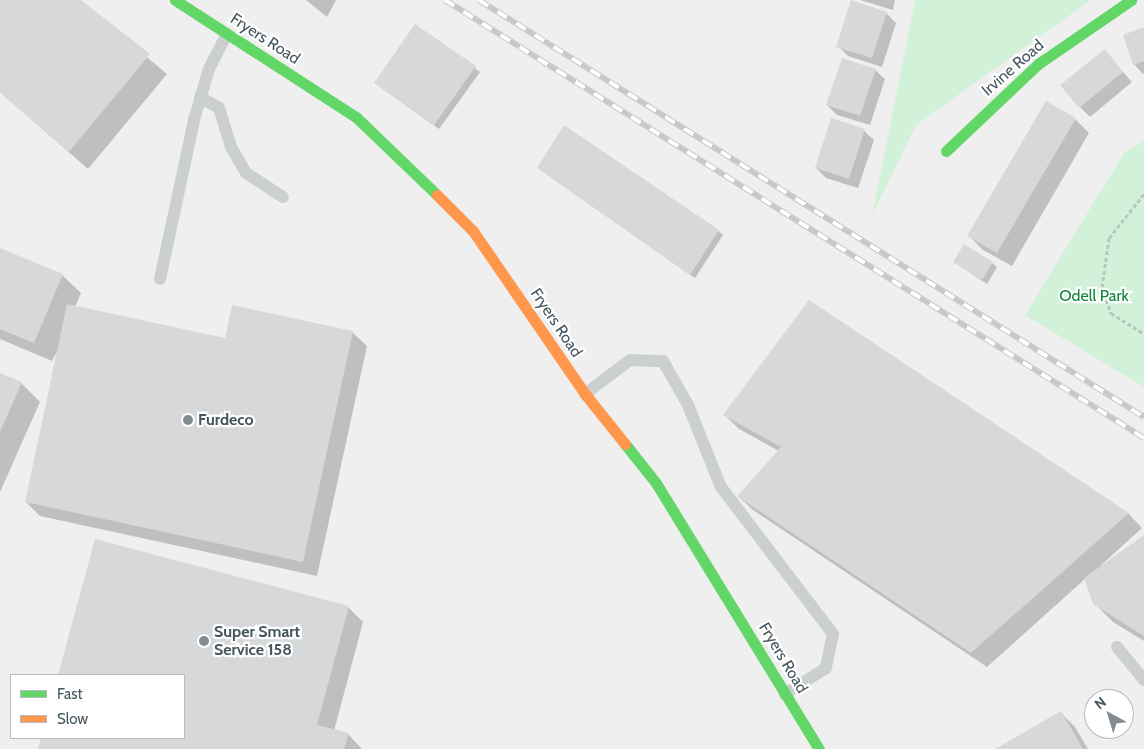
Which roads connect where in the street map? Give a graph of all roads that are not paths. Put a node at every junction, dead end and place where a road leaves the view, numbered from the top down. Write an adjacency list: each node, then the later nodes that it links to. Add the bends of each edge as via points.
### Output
1 (176, 0): 3 (street, Fryers Road)
2 (1132, 0): 5 (street, Irvine Road, via 1038,64)
3 (227, 34): 4 (lane, via 208,69); 8 (street, Fryers Road, via 356,117 473,231)
4 (200, 97): 6 (lane, via 219,108 231,147 246,172); 7 (lane)
5 (946, 151)
6 (283, 197)
7 (160, 279)
8 (585, 394): 11 (street, Fryers Road, via 656,483); 11 (lane, via 630,360 663,361 688,405 721,487 833,634 826,668)
9 (1117, 647): 10 (lane)
10 (1144, 680)
11 (785, 694): 12 (street, Fryers Road)
12 (818, 749)

